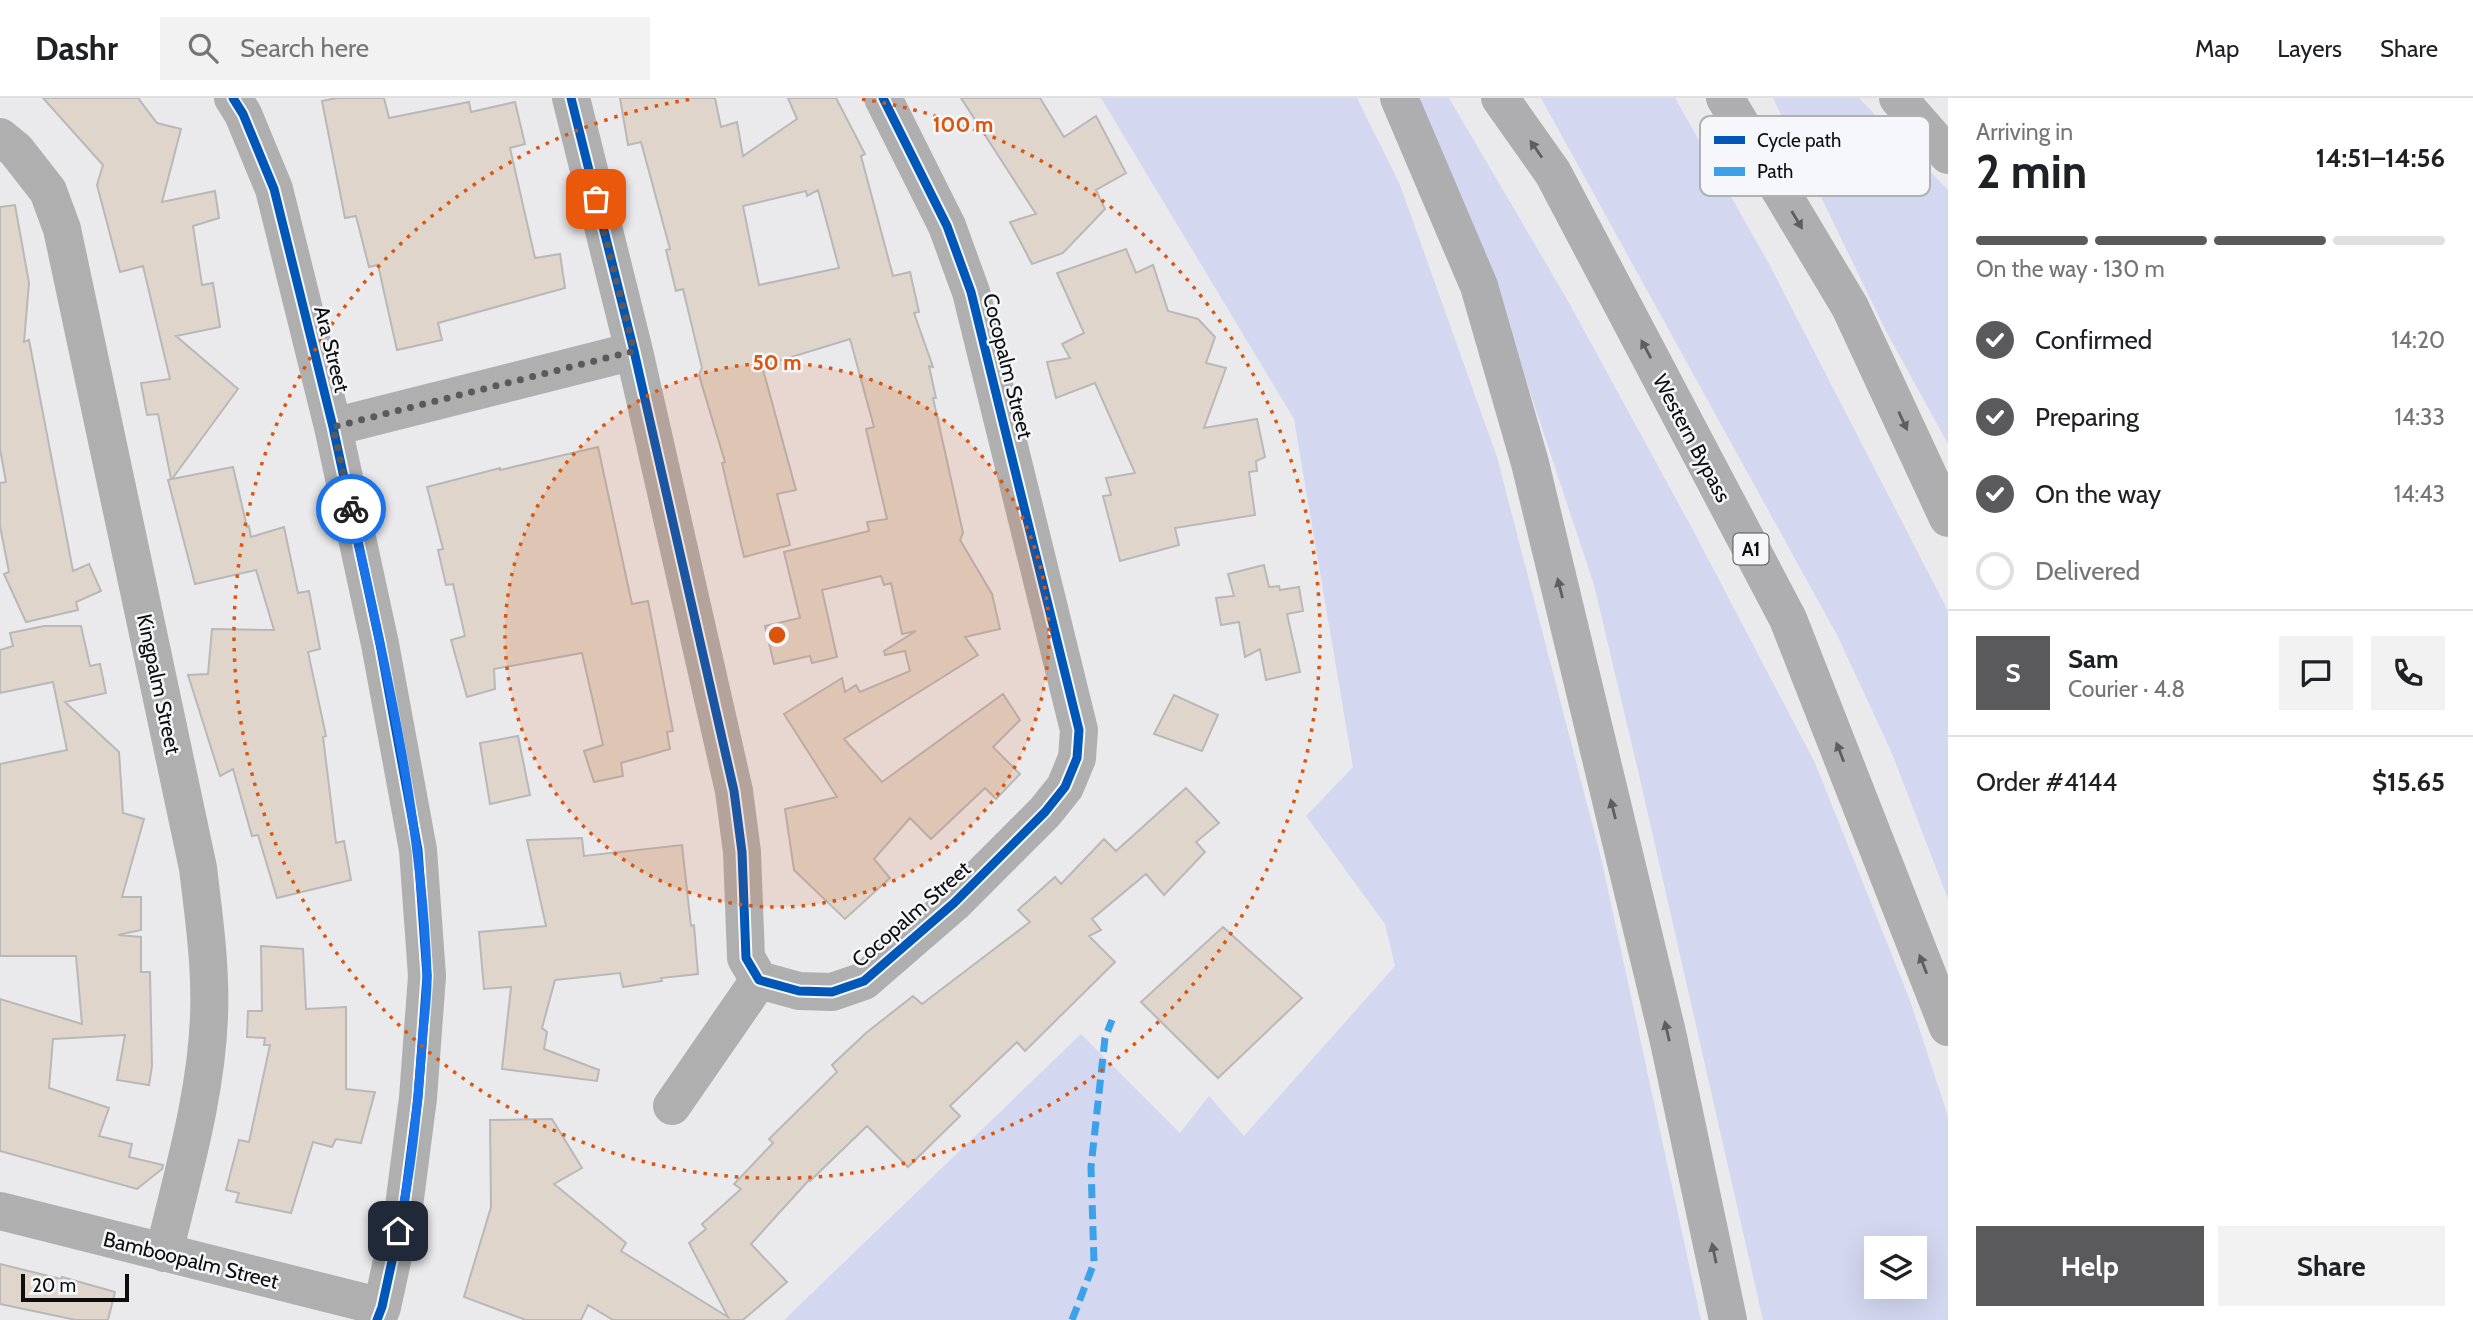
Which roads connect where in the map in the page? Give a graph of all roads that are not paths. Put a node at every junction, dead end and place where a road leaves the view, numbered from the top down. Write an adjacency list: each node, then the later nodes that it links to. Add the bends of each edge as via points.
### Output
1 (233, 98): 15 (street, Ara Street, via 274,189)
2 (571, 98): 14 (street)
3 (883, 98): 17 (street, Cocopalm Street, via 947,226 971,292 1079,730 1077,758 1065,787 1045,812 954,903 863,981 832,992)
4 (1399, 98): 23 (highway, one-way to 4, via 1668,1037 1530,464 1479,286)
5 (1500, 98): 18 (highway, Western Bypass / A1, one-way to 5, via 1788,619 1553,173)
6 (1725, 98): 8 (highway, one-way to 8)
7 (1898, 98): 9 (highway)
8 (1736, 116)
9 (1914, 116)
10 (1930, 134): 12 (highway)
11 (0, 137): 21 (street, Kingpalm Street, via 48,191 62,229 198,868 208,950 209,1018 203,1083)
12 (1948, 155)
13 (1784, 196): 16 (highway, one-way to 16, via 1850,307)
14 (634, 351): 15 (street); 17 (street, via 734,791 742,852 746,958)
15 (333, 427): 22 (street, Ara Street, via 380,643 418,850 427,976 404,1206)
16 (1948, 518)
17 (759, 980): 19 (street)
18 (1948, 1027)
19 (673, 1106)
20 (0, 1211): 21 (street, Bamboopalm Street)
21 (164, 1254): 22 (street, Bamboopalm Street)
22 (379, 1314)
23 (1728, 1320)

